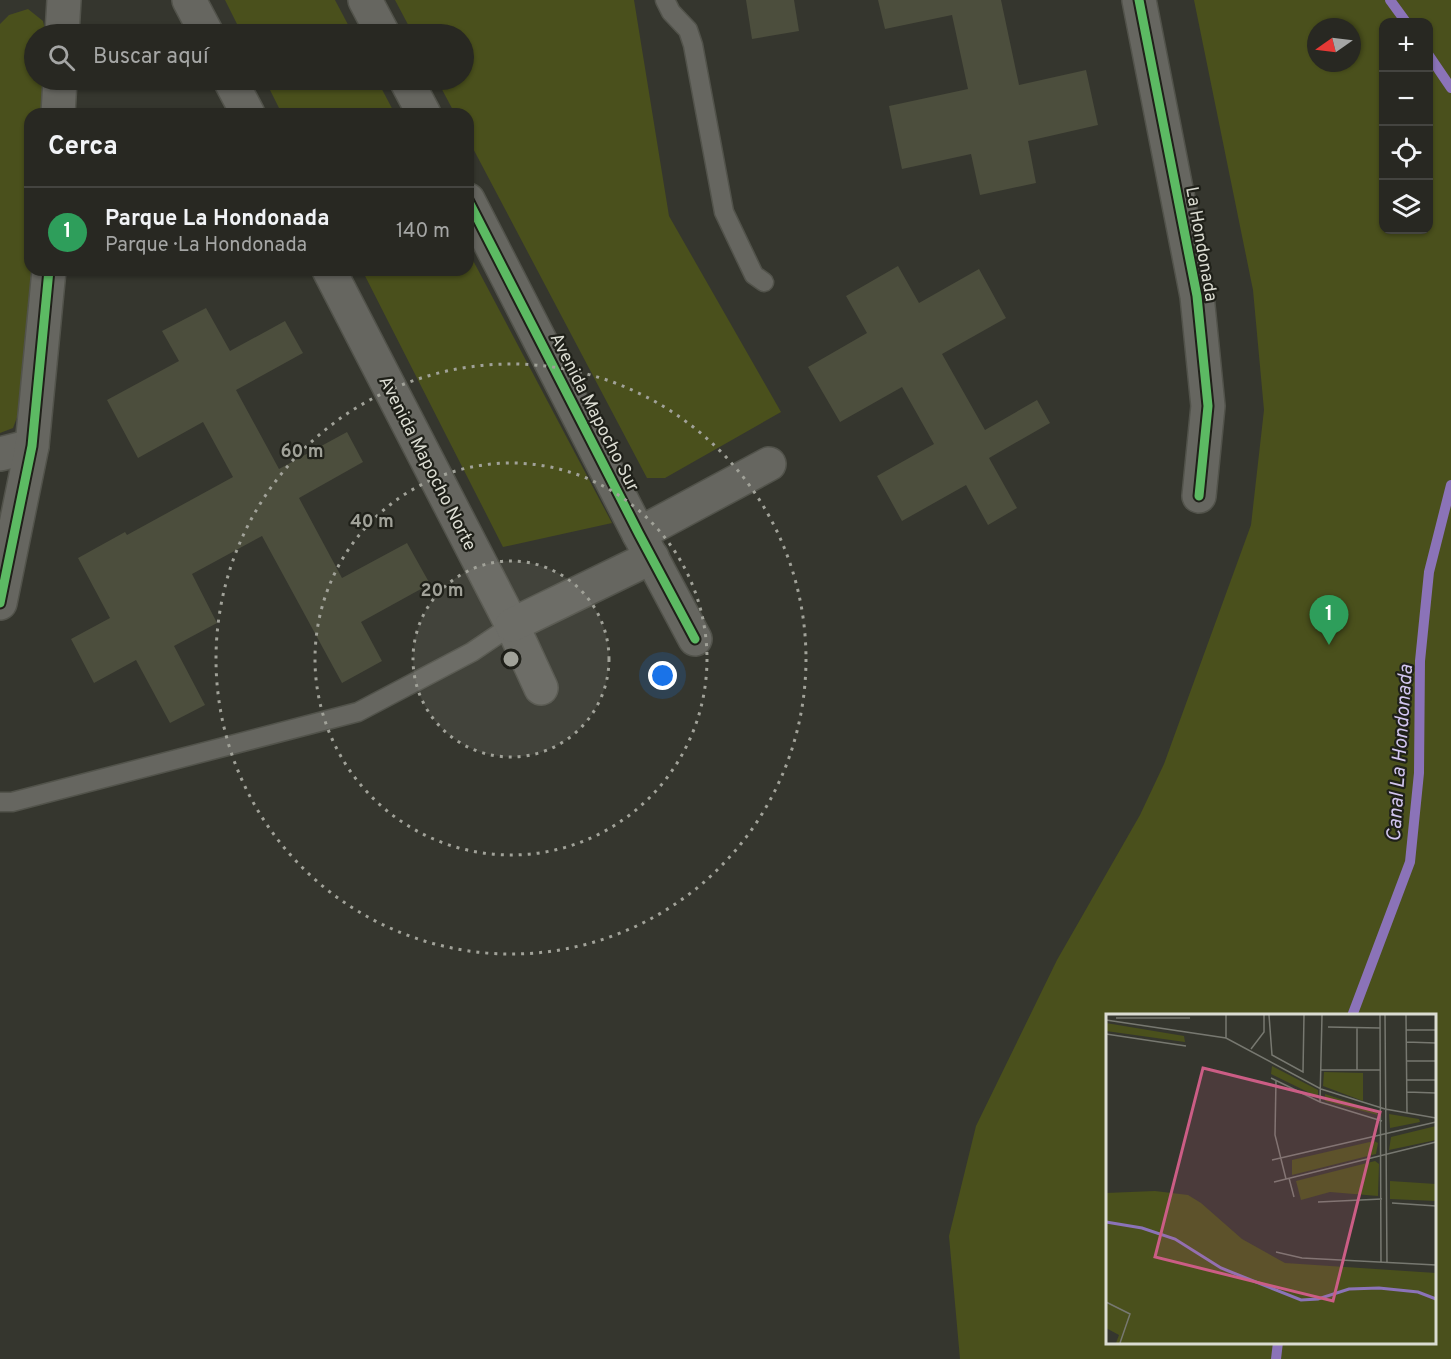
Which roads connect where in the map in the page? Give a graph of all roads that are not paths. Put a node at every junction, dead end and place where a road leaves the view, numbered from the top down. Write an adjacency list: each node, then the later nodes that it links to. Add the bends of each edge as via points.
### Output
1 (64, 0): 6 (street)
2 (189, 0): 7 (street)
3 (365, 0): 8 (street)
4 (665, 0): 18 (lane, via 688,30 693,45 724,212 754,275)
5 (1140, 0): 22 (street, La Hondonada, via 1197,296 1208,406)
6 (63, 24)
7 (202, 24)
8 (378, 24)
9 (59, 90): 12 (street)
10 (235, 90): 13 (street)
11 (411, 90): 14 (street)
12 (58, 108)
13 (245, 108)
14 (421, 108)
15 (474, 212): 23 (street, Avenida Mapocho Sur)
16 (48, 276): 19 (street)
17 (332, 276): 25 (street, Avenida Mapocho Norte)
18 (764, 282)
19 (32, 446): 20 (street); 24 (street)
20 (0, 454)
21 (769, 464): 23 (street)
22 (1199, 496)
23 (645, 546): 25 (street); 26 (street, Avenida Mapocho Sur)
24 (0, 603)
25 (512, 625): 27 (street, Avenida Mapocho Norte); 28 (lane, via 472,652 358,712)
26 (695, 639)
27 (542, 688)
28 (0, 802)

